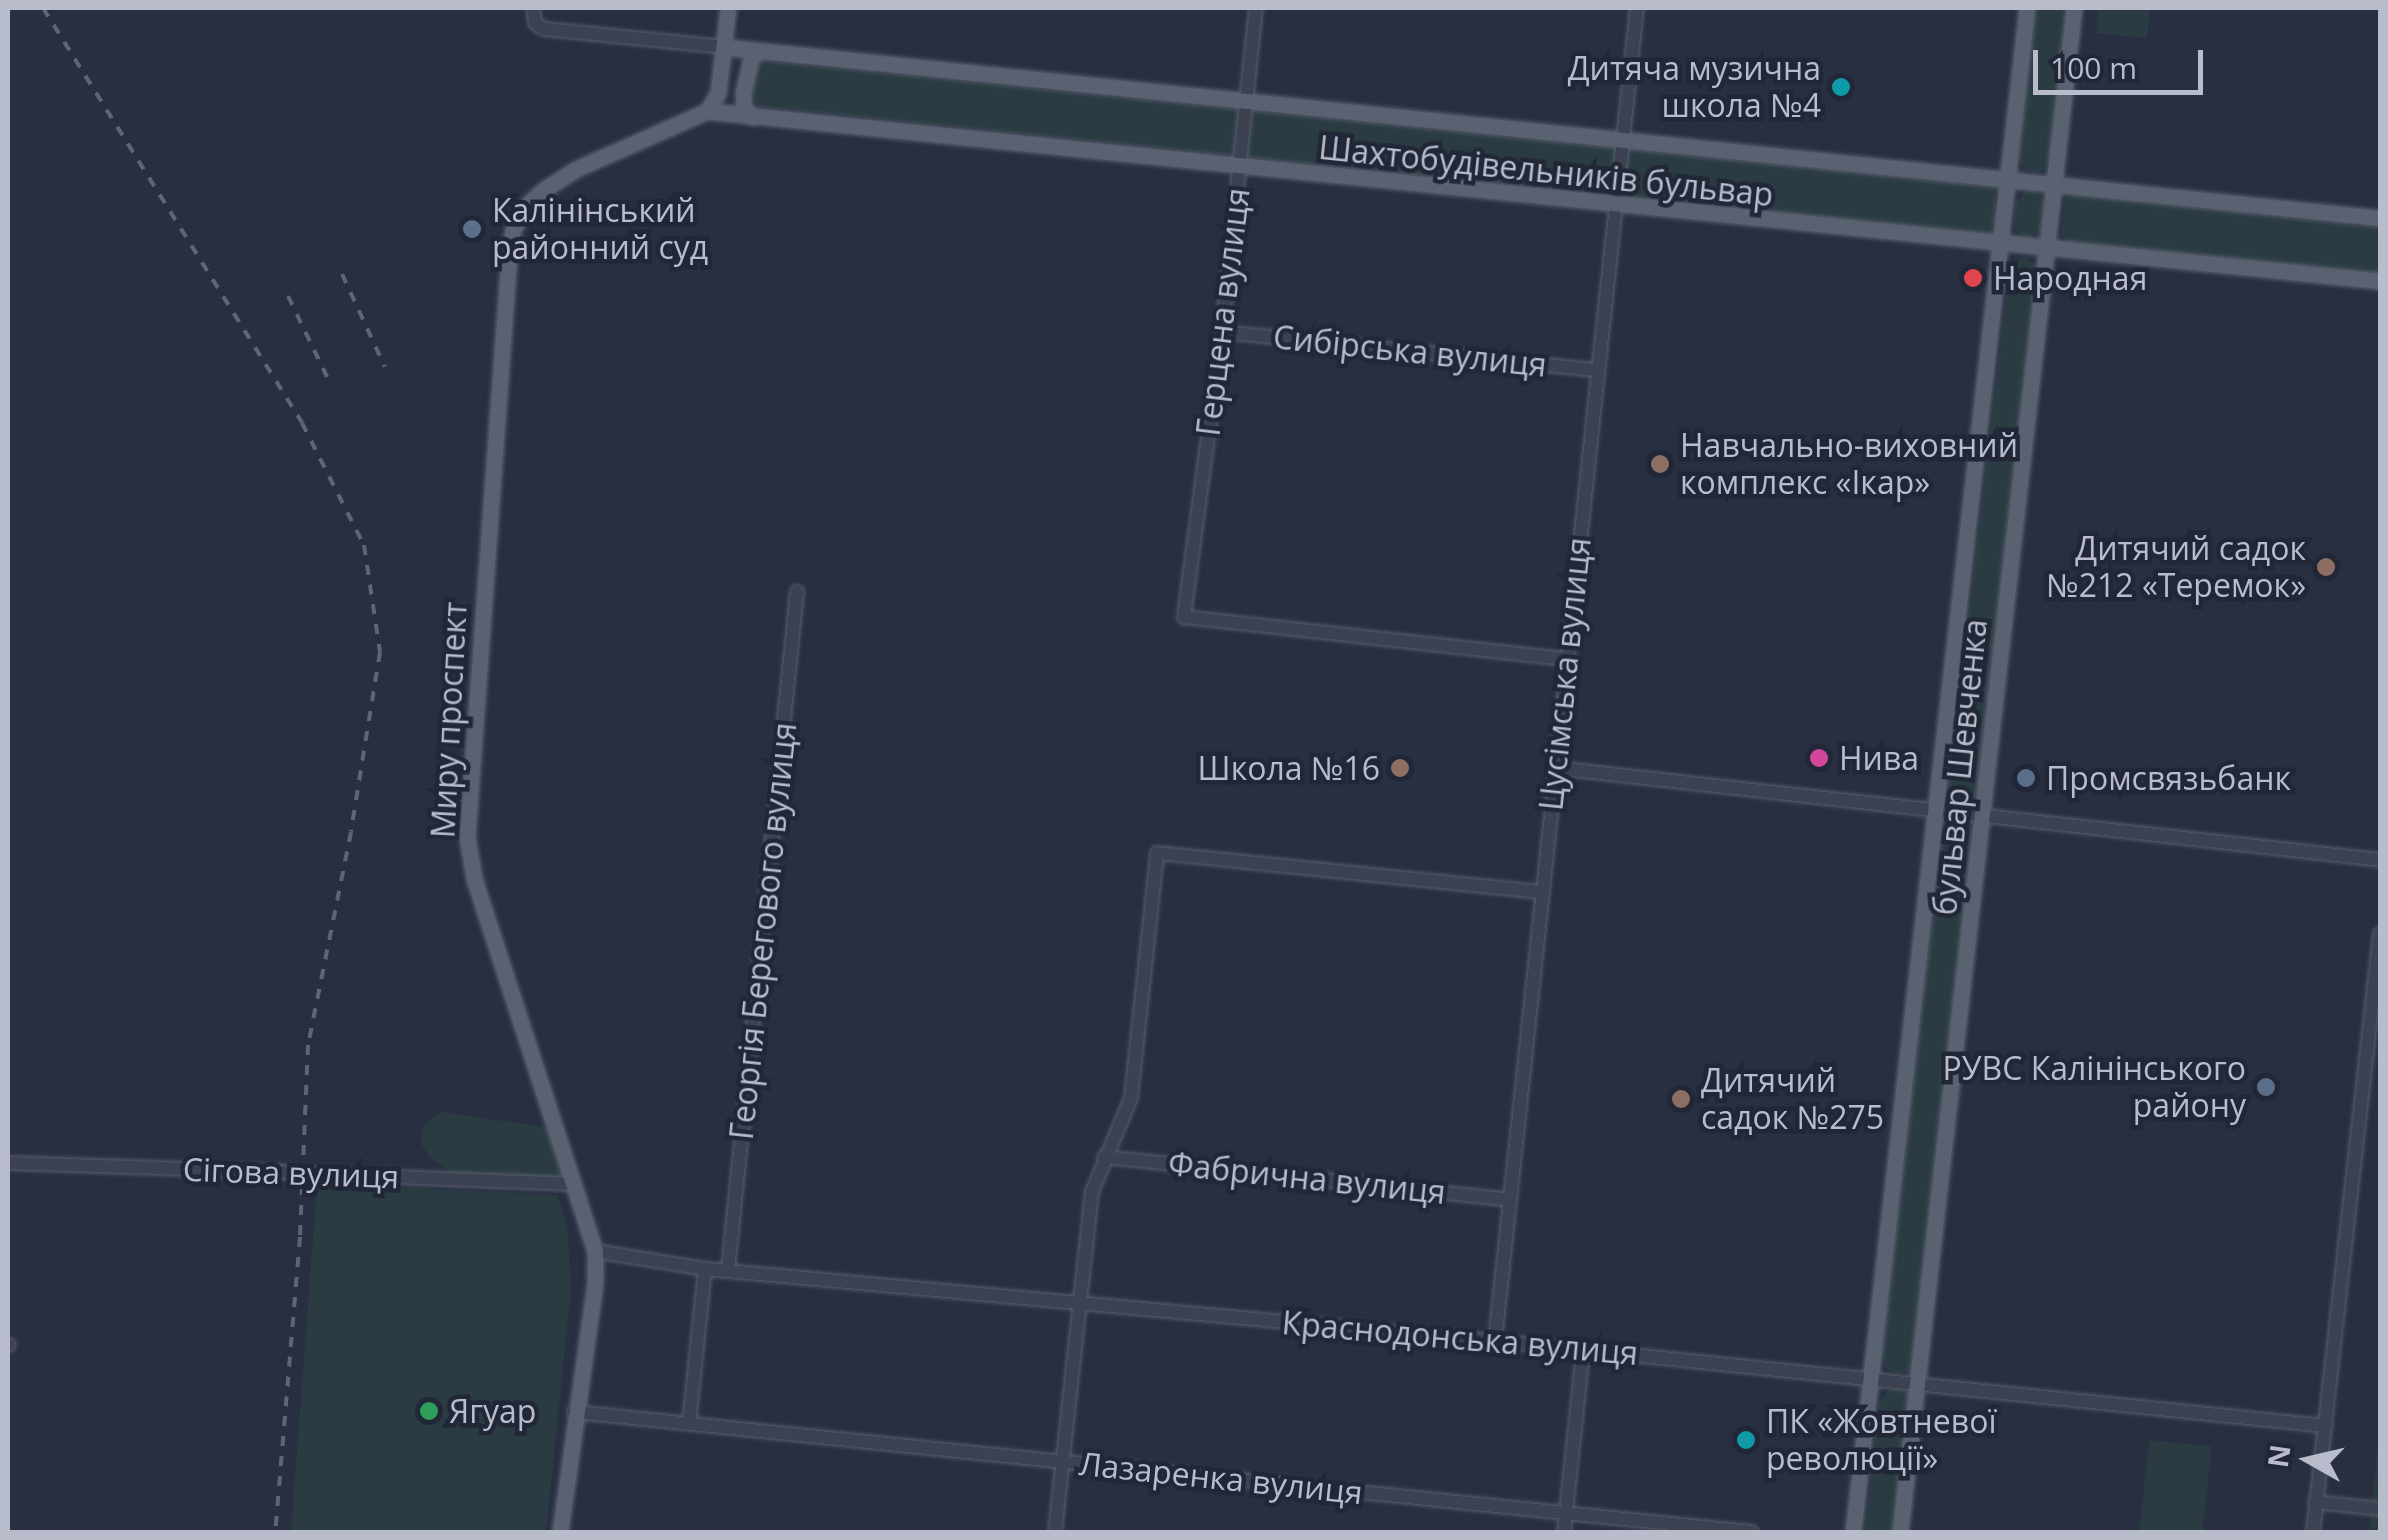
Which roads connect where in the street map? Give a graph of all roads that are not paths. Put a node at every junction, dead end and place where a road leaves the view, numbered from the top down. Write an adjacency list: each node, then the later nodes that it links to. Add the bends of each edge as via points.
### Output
1 (533, 8): 7 (street, via 544,28)
2 (728, 8): 7 (main road)
3 (1256, 8): 9 (street, Герцена вулиця)
4 (1638, 8): 12 (street, Цусімська вулиця)
5 (2028, 8): 14 (main road, бульвар Шевченка)
6 (2074, 8): 15 (main road, бульвар Шевченка)
7 (724, 47): 8 (main road, Шахтобудівельників бульвар); 10 (main road, via 718,93)
8 (760, 51): 9 (main road, Шахтобудівельників бульвар); 11 (main road, via 751,58 744,93)
9 (1246, 102): 12 (main road, Шахтобудівельників бульвар); 13 (street, Герцена вулиця)
10 (707, 110): 11 (main road, Шахтобудівельників бульвар); 33 (main road, Миру проспект, via 542,191 524,208 509,255 467,837 474,878)
11 (752, 117): 13 (main road, Шахтобудівельників бульвар)
12 (1621, 140): 14 (main road, Шахтобудівельників бульвар); 16 (street, Цусімська вулиця)
13 (1240, 168): 16 (main road, Шахтобудівельників бульвар); 21 (street, Герцена вулиця)
14 (2008, 180): 15 (main road, Шахтобудівельників бульвар); 18 (main road, бульвар Шевченка)
15 (2054, 184): 17 (main road, Шахтобудівельників бульвар); 19 (main road, бульвар Шевченка)
16 (1614, 206): 18 (main road, Шахтобудівельників бульвар); 22 (street, Цусімська вулиця)
17 (2380, 218)
18 (2001, 244): 19 (main road, Шахтобудівельників бульвар); 26 (main road, бульвар Шевченка)
19 (2047, 248): 20 (main road, Шахтобудівельників бульвар); 27 (main road, бульвар Шевченка)
20 (2380, 281)
21 (1222, 332): 22 (street, Сибірська вулиця); 24 (street, Герцена вулиця, via 1184,617)
22 (1597, 370): 24 (street, Цусімська вулиця)
23 (797, 592): 37 (street, Георгія Берегового вулиця)
24 (1566, 658): 25 (street, Цусімська вулиця)
25 (1555, 768): 26 (street); 29 (street, Цусімська вулиця)
26 (1937, 812): 27 (street); 41 (main road, бульвар Шевченка)
27 (1982, 817): 28 (street); 42 (main road, бульвар Шевченка)
28 (2380, 860)
29 (1542, 892): 31 (street, via 1158,852 1131,1098); 34 (street, Цусімська вулиця)
30 (2380, 934): 45 (street)
31 (1104, 1157): 34 (street, Фабрична вулиця); 38 (street, via 1092,1192)
32 (8, 1163): 33 (street, Сігова вулиця, bridge)
33 (574, 1184): 35 (main road, Миру проспект)
34 (1510, 1200): 39 (street, Цусімська вулиця)
35 (595, 1251): 36 (street, Краснодонська вулиця); 43 (main road, Миру проспект)
36 (705, 1268): 37 (street, Краснодонська вулиця); 44 (street)
37 (728, 1270): 38 (street, Краснодонська вулиця)
38 (1078, 1303): 39 (street, Краснодонська вулиця); 46 (street)
39 (1494, 1341): 40 (street, Краснодонська вулиця)
40 (1583, 1350): 41 (street, Краснодонська вулиця); 49 (street)
41 (1872, 1379): 42 (street, Краснодонська вулиця); 54 (main road, бульвар Шевченка)
42 (1918, 1383): 45 (street, Краснодонська вулиця); 55 (main road, бульвар Шевченка)
43 (574, 1412): 44 (street, Лазаренка вулиця); 50 (main road, Миру проспект)
44 (689, 1424): 46 (street, Лазаренка вулиця)
45 (2326, 1426): 47 (street)
46 (1062, 1462): 49 (street, Лазаренка вулиця); 51 (street)
47 (2316, 1502): 48 (street); 56 (street)
48 (2380, 1509)
49 (1566, 1514): 52 (street); 53 (street, Лазаренка вулиця)
50 (560, 1532)
51 (1055, 1532)
52 (1564, 1532)
53 (1752, 1532)
54 (1854, 1532)
55 (1900, 1532)
56 (2313, 1532)

